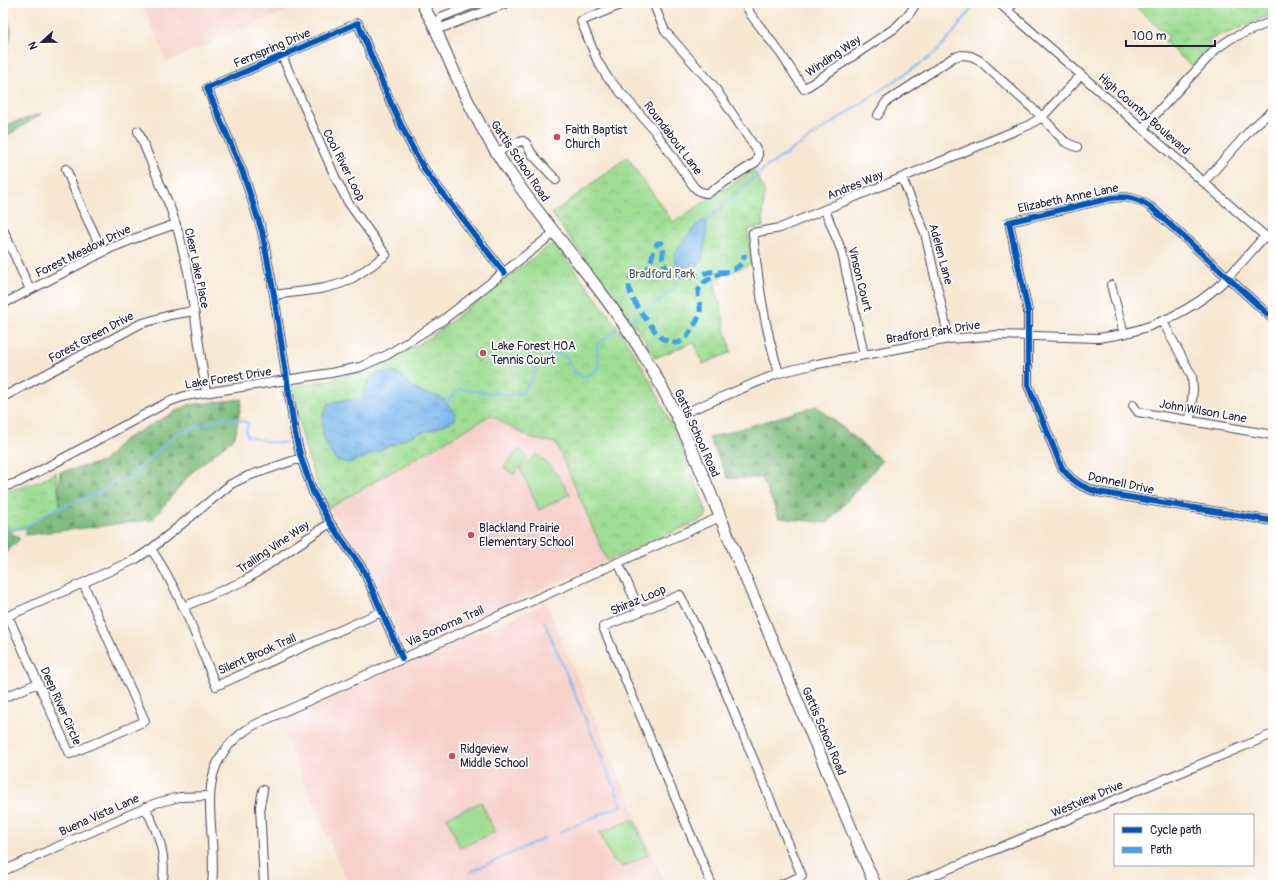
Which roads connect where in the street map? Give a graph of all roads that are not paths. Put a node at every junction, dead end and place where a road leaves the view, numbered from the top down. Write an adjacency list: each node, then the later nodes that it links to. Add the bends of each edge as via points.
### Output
1 (422, 3): 13 (main road, Gattis School Road)
2 (430, 3): 13 (main road, Gattis School Road)
3 (477, 3): 13 (street, via 441,17)
4 (507, 3): 13 (street, via 444,27)
5 (625, 3): 6 (street, Roundabout Lane, via 581,21 597,60 607,77 654,130 694,187 703,193 708,192 756,162 758,152 713,85 665,31)
6 (653, 3)
7 (745, 3): 8 (street, Winding Way, via 756,23 804,89 895,28)
8 (916, 3)
9 (999, 3): 11 (street, High Country Boulevard)
10 (1014, 3): 11 (street)
11 (1007, 10): 15 (street, High Country Boulevard)
12 (1273, 21): 19 (street, via 1232,38 1216,49)
13 (434, 26): 22 (main road, Gattis School Road, via 469,104)
14 (282, 56): 34 (street, Fernspring Drive, via 358,23 376,70 416,156); 38 (street, Fernspring Drive, via 207,88 253,202 262,231); 38 (street, Cool River Loop, via 348,202 386,255 347,281 332,286)
15 (1081, 75): 18 (street, Andres Way); 19 (street, High Country Boulevard)
16 (1273, 110): 26 (street, via 1259,120)
17 (878, 115): 18 (street, via 886,102 954,57 962,55 979,60)
18 (1042, 117): 21 (street, via 1065,142); 24 (street, Andres Way, via 1029,126)
19 (1142, 128): 26 (street, High Country Boulevard)
20 (138, 131): 28 (street, Clear Lake Place)
21 (1078, 147)
22 (496, 153): 25 (street, via 523,140); 30 (main road, Gattis School Road)
23 (66, 169): 33 (street)
24 (902, 178): 27 (street, Andres Way); 45 (street, Adelen Lane, via 924,233)
25 (556, 180)
26 (1204, 182): 31 (street, High Country Boulevard)
27 (825, 210): 46 (street, Vinson Court, via 842,252); 47 (street, Andres Way, via 780,228 753,233 758,283)
28 (176, 224): 33 (street, Forest Meadow Drive); 40 (street, Clear Lake Place, via 185,257)
29 (3, 229): 37 (street)
30 (554, 233): 34 (street, Lake Forest Drive); 52 (main road, Gattis School Road, via 631,334)
31 (1265, 236): 32 (street, High Country Boulevard); 35 (street, Bradford Park Drive)
32 (1273, 243)
33 (103, 252): 37 (street, Forest Meadow Drive)
34 (504, 274): 48 (street, Lake Forest Drive, via 443,320 387,355 360,367)
35 (1228, 278): 41 (street, Elizabeth Anne Lane); 42 (street, Bradford Park Drive, via 1208,294); 44 (street, Elizabeth Anne Lane, via 1152,208 1139,200 1126,197 1111,198 1010,222 1028,311)
36 (1111, 285): 43 (street)
37 (30, 290): 39 (street, Forest Meadow Drive)
38 (274, 295): 48 (street, Fernspring Drive)
39 (3, 304)
40 (194, 310): 49 (street, Clear Lake Place); 50 (street, Forest Green Drive, via 140,324)
41 (1273, 319)
42 (1163, 322): 43 (street, Bradford Park Drive); 53 (street, via 1192,376)
43 (1124, 334): 44 (street, Bradford Park Drive, via 1098,338)
44 (1028, 336): 45 (street, Bradford Park Drive); 58 (street, Donnell Drive, via 1029,390 1062,468 1077,484 1098,492)
45 (949, 339): 46 (street, Bradford Park Drive)
46 (864, 355): 47 (street, Bradford Park Drive)
47 (779, 373): 52 (street, Bradford Park Drive)
48 (286, 380): 49 (street, Lake Forest Drive); 55 (street, Fernspring Drive)
49 (206, 392): 56 (street, Lake Forest Drive, via 168,402 19,482)
50 (3, 397)
51 (1133, 405): 53 (street, John Wilson Lane, via 1138,412)
52 (677, 416): 57 (main road, Gattis School Road)
53 (1190, 420): 54 (street, John Wilson Lane)
54 (1273, 433)
55 (301, 458): 59 (street, Fernspring Drive, via 313,492); 60 (street, Deep River Circle, via 231,484)
56 (3, 488)
57 (720, 517): 61 (street, Via Sonoma Trail); 79 (main road, Gattis School Road)
58 (1273, 521)
59 (330, 523): 63 (street, Trailing Vine Way, via 244,581); 65 (street, Fernspring Drive, via 364,571)
60 (151, 549): 62 (street, Deep River Circle, via 136,559); 63 (street, Silent Brook Trail, via 166,570)
61 (618, 562): 64 (street); 66 (street, Via Sonoma Trail)
62 (83, 583): 67 (street, Deep River Circle, via 8,616); 67 (street, Deep River Circle, via 145,721 70,754)
63 (183, 607): 65 (street, Silent Brook Trail, via 216,686)
64 (640, 611): 77 (street, Shiraz Loop, via 603,627); 78 (street, Shiraz Loop, via 680,595 711,657 802,876)
65 (381, 612): 66 (street, Fernspring Drive)
66 (402, 658): 71 (street, Via Sonoma Trail, via 245,730 227,747 218,760 213,772)
67 (38, 683): 68 (street)
68 (3, 698)
69 (1273, 734): 80 (street, Westview Drive)
70 (263, 790): 76 (street, via 260,806)
71 (210, 796): 72 (street, Buena Vista Lane, via 170,799); 75 (street, Via Sonoma Trail)
72 (145, 807): 73 (street, Buena Vista Lane); 74 (street, via 158,834 162,850)
73 (3, 871)
74 (162, 885)
75 (212, 885)
76 (264, 885)
77 (712, 885)
78 (780, 885)
79 (874, 885)
80 (910, 885)

